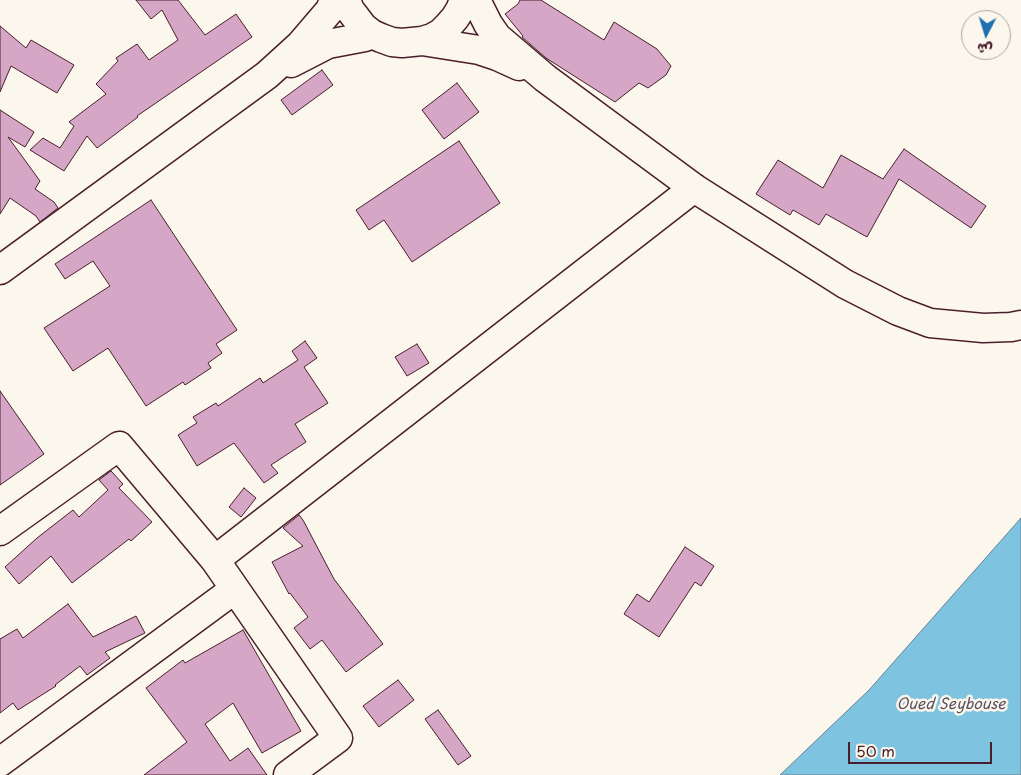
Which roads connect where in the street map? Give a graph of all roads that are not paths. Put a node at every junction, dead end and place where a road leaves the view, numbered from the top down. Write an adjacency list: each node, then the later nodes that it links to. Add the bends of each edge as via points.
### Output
1 (334, 0): 7 (street, via 330,10 300,45)
2 (346, 0): 5 (street, via 356,19)
3 (464, 0): 6 (street, via 448,26)
4 (476, 0): 8 (street, via 497,37)
5 (372, 34): 6 (street, via 402,44); 7 (street, via 328,44)
6 (422, 41): 8 (street, via 479,50)
7 (267, 75): 10 (street)
8 (545, 78): 9 (street)
9 (694, 188): 11 (street, via 844,284 898,311 930,323 983,328); 13 (street)
10 (0, 270)
11 (1021, 325)
12 (0, 531): 13 (street, via 119,446)
13 (215, 560): 14 (street)
14 (235, 590): 15 (street); 16 (street, via 338,738)
15 (0, 762)
16 (288, 775)

